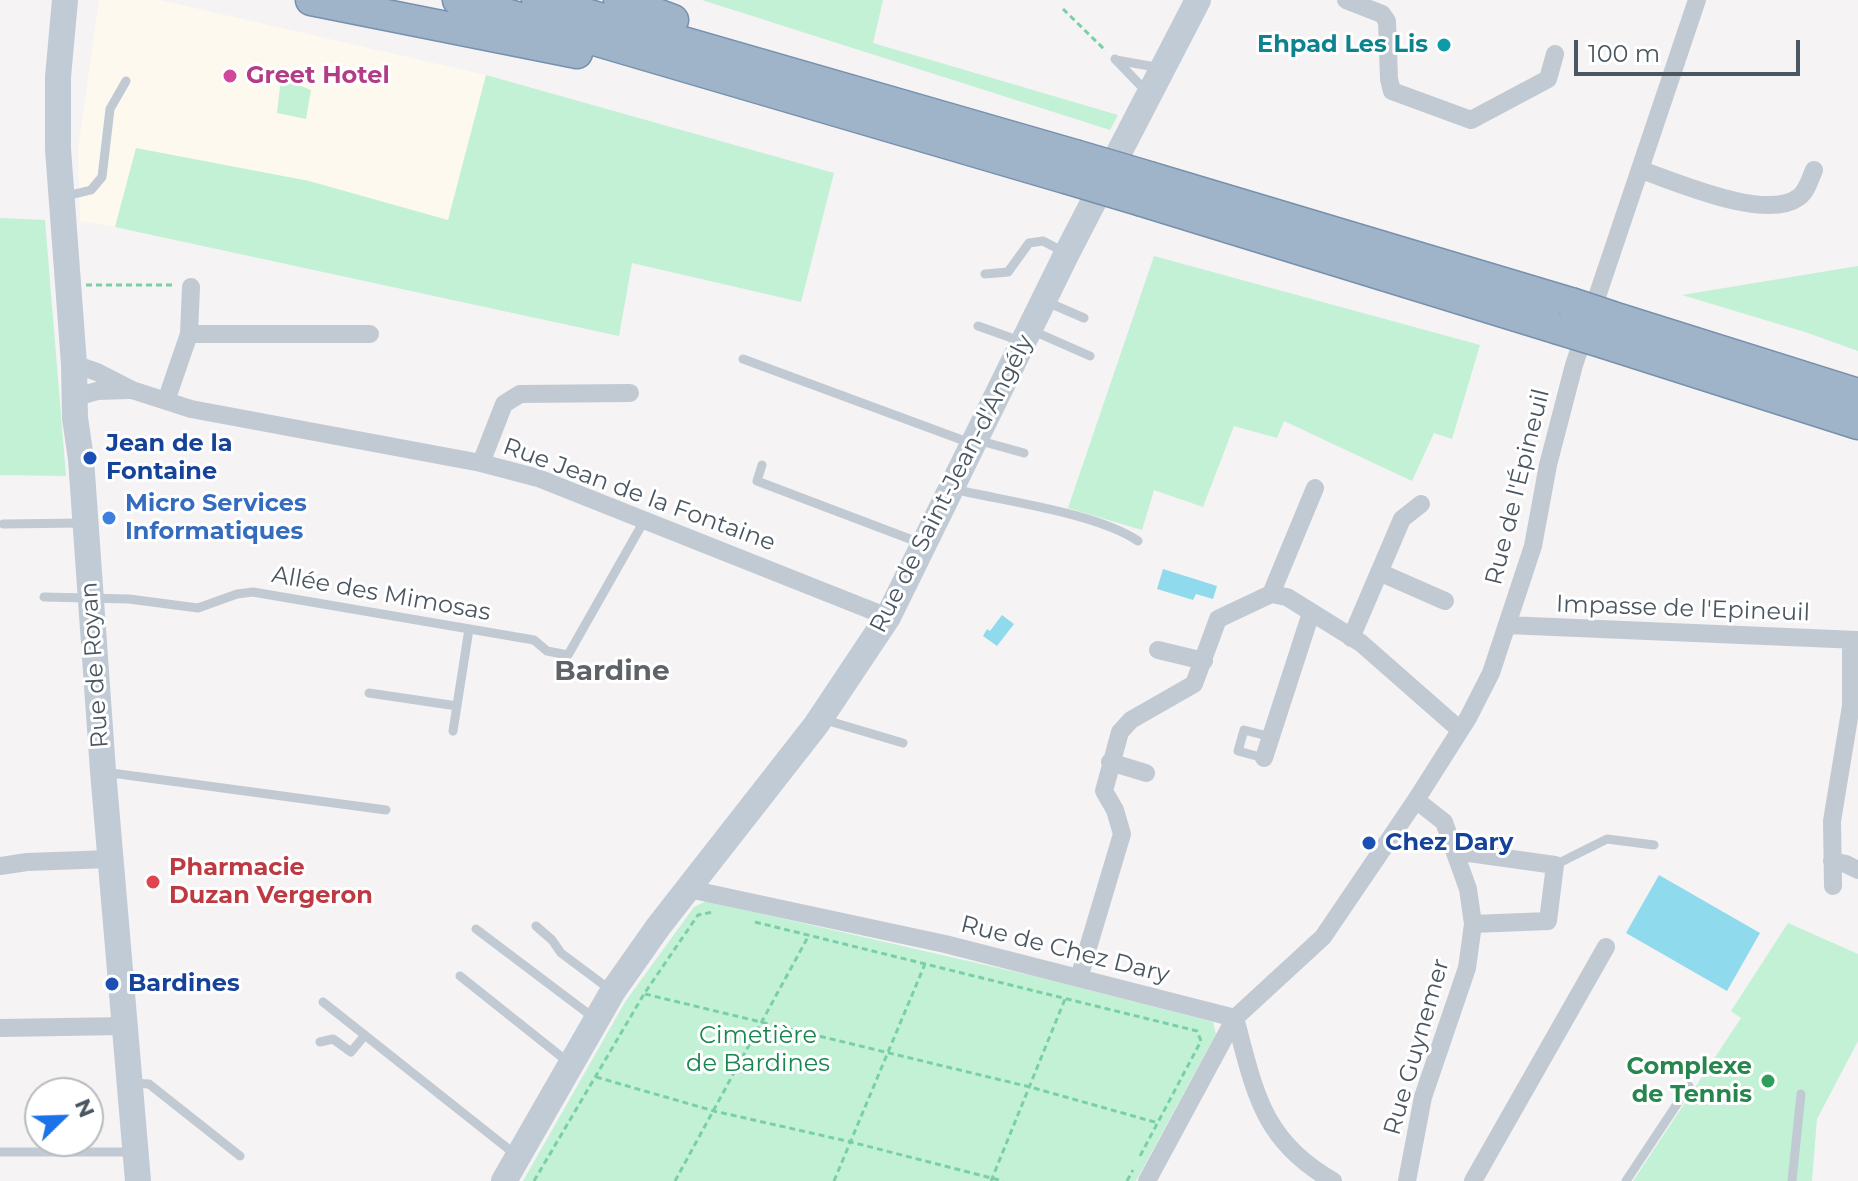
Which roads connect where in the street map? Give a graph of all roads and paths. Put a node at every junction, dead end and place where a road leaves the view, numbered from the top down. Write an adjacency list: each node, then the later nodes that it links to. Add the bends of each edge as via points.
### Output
1 (65, 0): 18 (main road, Rue de Royan)
2 (83, 0): 18 (main road, Rue de Royan)
3 (311, 0): 16 (highway)
4 (458, 0): 16 (highway)
5 (537, 0): 13 (highway)
6 (619, 0): 13 (highway, via 727,40)
7 (1198, 0): 14 (main road, Rue de Saint-Jean-d'Angély)
8 (1346, 0): 11 (street, via 1387,21 1392,91 1471,120 1548,79)
9 (1697, 0): 20 (street, Rue de l'Épineuil)
10 (1063, 9): 12 (path)
11 (1555, 54)
12 (1115, 59): 14 (lane); 17 (lane)
13 (752, 61): 19 (highway)
14 (1164, 69): 17 (main road, Rue de Saint-Jean-d'Angély)
15 (126, 81): 22 (lane, via 110,109 102,177 91,190)
16 (767, 91): 19 (highway)
17 (1151, 94): 23 (main road, Rue de Saint-Jean-d'Angély)
18 (58, 149): 22 (main road, Rue de Royan)
19 (1070, 167): 30 (highway, bridge)
20 (1641, 170): 21 (street, via 1762,206 1796,200); 62 (street, Rue de l'Épineuil, via 1574,365 1533,546)
21 (1814, 170)
22 (61, 197): 25 (main road, Rue de Royan)
23 (1067, 253): 24 (lane, via 1043,241 1029,243 1008,272); 27 (main road, Rue de Saint-Jean-d'Angély)
24 (985, 274)
25 (67, 284): 26 (path); 36 (main road, Rue de Royan)
26 (191, 287): 31 (street)
27 (1044, 300): 28 (lane); 33 (main road, Rue de Saint-Jean-d'Angély)
28 (1084, 318)
29 (978, 326): 33 (lane)
30 (1609, 330): 39 (highway); 42 (highway)
31 (189, 334): 32 (street); 41 (street)
32 (370, 334)
33 (1027, 336): 34 (lane); 43 (main road, Rue de Saint-Jean-d'Angély)
34 (1090, 356)
35 (743, 359): 43 (lane)
36 (74, 364): 37 (street, Rue Jean de la Fontaine); 40 (main road, Rue de Royan)
37 (132, 390): 40 (street, Rue Jean de la Fontaine); 41 (street, Rue Jean de la Fontaine)
38 (630, 393): 45 (street, via 520,394 504,404)
39 (1858, 394)
40 (76, 397): 51 (main road, Rue de Royan)
41 (166, 401): 45 (street, Rue Jean de la Fontaine)
42 (1858, 424)
43 (976, 442): 44 (lane); 48 (main road, Rue de Saint-Jean-d'Angély)
44 (1024, 453)
45 (481, 463): 50 (street, Rue Jean de la Fontaine, via 538,478)
46 (762, 465): 54 (lane, via 757,481)
47 (1315, 488): 56 (street)
48 (953, 489): 53 (lane, via 1069,515); 54 (main road, Rue de Saint-Jean-d'Angély)
49 (1421, 504): 55 (street, via 1402,519)
50 (644, 521): 61 (street, Rue Jean de la Fontaine); 63 (lane, Allée des Mimosas, via 568,655 547,651 534,640)
51 (85, 523): 52 (lane); 58 (main road, Rue de Royan)
52 (3, 524)
53 (1138, 541)
54 (926, 545): 61 (main road, Rue de Saint-Jean-d'Angély)
55 (1379, 572): 59 (street); 64 (street)
56 (1271, 594): 60 (street, via 1287,597); 67 (street, via 1218,619)
57 (44, 597): 58 (lane, Allée des Mimosas)
58 (90, 597): 63 (lane, Allée des Mimosas, via 198,608 253,592); 78 (main road, Rue de Royan)
59 (1445, 601)
60 (1311, 613): 64 (street); 73 (street)
61 (888, 617): 70 (main road, Rue de Saint-Jean-d'Angély)
62 (1507, 625): 65 (street, Impasse de l'Epineuil); 71 (street, Rue de l'Épineuil, via 1491,673)
63 (469, 629): 69 (lane)
64 (1351, 638): 71 (street)
65 (1854, 640): 75 (street)
66 (1158, 650): 67 (street)
67 (1204, 661): 77 (street, via 1194,684 1131,720 1120,732)
68 (369, 693): 69 (lane)
69 (457, 706): 72 (lane)
70 (820, 719): 74 (lane); 90 (main road, Rue de Saint-Jean-d'Angély)
71 (1460, 730): 80 (street, Rue de l'Épineuil)
72 (453, 731)
73 (1271, 737): 76 (street); 76 (lane, via 1244,730 1238,751)
74 (903, 743)
75 (1851, 757): 85 (street, via 1832,821)
76 (1264, 758)
77 (1110, 762): 79 (street); 100 (street, via 1104,791 1122,834)
78 (103, 771): 81 (lane); 84 (main road, Rue de Royan)
79 (1146, 773)
80 (1416, 800): 83 (street, Rue Guynemer, via 1444,822); 105 (street, Rue de l'Épineuil, via 1323,937)
81 (386, 810)
82 (1654, 845): 86 (lane, via 1607,839)
83 (1457, 855): 86 (street); 93 (street, Rue Guynemer)
84 (110, 859): 87 (street); 108 (main road, Rue de Royan)
85 (1832, 861): 88 (street); 89 (street)
86 (1555, 865): 93 (street, via 1548,921)
87 (0, 866)
88 (1858, 870)
89 (1833, 886)
90 (689, 889): 100 (street, Rue de Chez Dary); 101 (main road, Rue de Saint-Jean-d'Angély)
91 (715, 912): 102 (path, via 698,915)
92 (755, 922): 96 (path)
93 (1473, 924): 137 (street, Rue Guynemer, via 1467,968 1423,1097)
94 (536, 926): 101 (lane, via 561,953)
95 (476, 929): 106 (lane)
96 (809, 935): 98 (path); 107 (path)
97 (1606, 947): 138 (street)
98 (925, 964): 103 (path); 112 (path)
99 (460, 976): 113 (lane)
100 (1079, 978): 105 (street, Rue de Chez Dary)
101 (613, 991): 106 (main road, Rue de Saint-Jean-d'Angély)
102 (644, 994): 107 (path); 114 (path)
103 (1066, 998): 117 (path); 120 (path, via 1197,1031 1201,1041)
104 (323, 1002): 110 (lane)
105 (1235, 1018): 127 (street, Rue de l'Épineuil); 136 (street, via 1272,1129 1301,1159)
106 (596, 1020): 113 (main road, Rue de Saint-Jean-d'Angély)
107 (763, 1023): 112 (path); 119 (path)
108 (125, 1026): 109 (street); 115 (main road, Rue de Royan)
109 (0, 1028)
110 (365, 1035): 111 (lane, via 351,1052 333,1039); 125 (lane)
111 (320, 1042)
112 (886, 1054): 117 (path); 121 (path)
113 (571, 1064): 125 (main road, Rue de Saint-Jean-d'Angély)
114 (596, 1077): 119 (path); 131 (path)
115 (129, 1082): 123 (main road, Rue de Royan); 124 (lane, via 149,1084)
116 (1689, 1086): 139 (lane)
117 (1030, 1087): 120 (path); 128 (path)
118 (1801, 1094): 140 (lane)
119 (714, 1111): 121 (path); 132 (path)
120 (1158, 1123): 126 (path)
121 (851, 1142): 128 (path); 133 (path)
122 (0, 1152): 123 (lane)
123 (135, 1152): 129 (main road, Rue de Royan)
124 (240, 1156)
125 (519, 1157): 130 (main road, Rue de Saint-Jean-d'Angély)
126 (1139, 1158)
127 (1140, 1175): 135 (path)
128 (992, 1180): 134 (path)
129 (138, 1181)
130 (504, 1181)
131 (534, 1181)
132 (675, 1181)
133 (834, 1181)
134 (1003, 1181)
135 (1127, 1181)
136 (1333, 1181)
137 (1407, 1181)
138 (1473, 1181)
139 (1626, 1181)
140 (1792, 1181)

